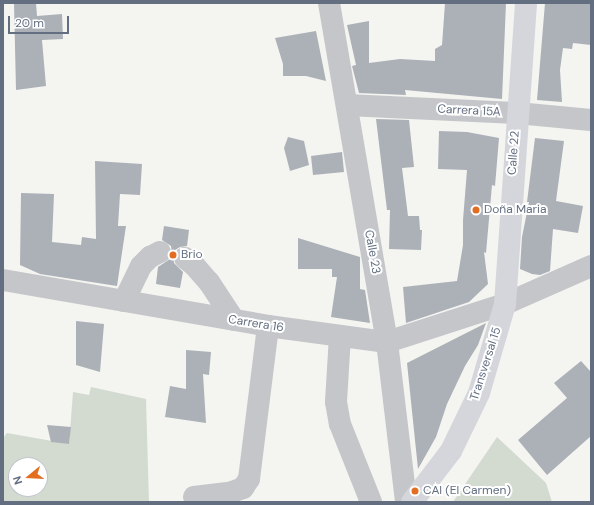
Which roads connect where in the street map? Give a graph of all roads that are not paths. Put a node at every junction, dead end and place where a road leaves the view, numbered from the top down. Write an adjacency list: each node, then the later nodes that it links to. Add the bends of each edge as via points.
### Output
1 (329, 3): 3 (street, Calle 23)
2 (526, 3): 4 (main road, Calle 22)
3 (347, 105): 4 (street, Carrera 15A); 15 (street, Calle 23)
4 (517, 113): 5 (street, Carrera 15A); 11 (main road, Calle 22)
5 (591, 120)
6 (160, 252): 10 (street, via 141,266)
7 (185, 258): 12 (street, via 209,282)
8 (591, 266): 11 (street)
9 (3, 280): 10 (street, Carrera 16)
10 (124, 301): 12 (street, Carrera 16)
11 (505, 304): 15 (street, Carrera 16); 19 (main road, Transversal 15, via 479,393 451,451)
12 (234, 320): 13 (street, Carrera 16)
13 (268, 326): 14 (street, Carrera 16); 16 (street, via 249,479 244,488 232,492)
14 (340, 336): 15 (street, Carrera 16); 17 (street, via 336,402 340,424)
15 (388, 342): 18 (street, Calle 23)
16 (194, 497)
17 (372, 502)
18 (406, 502)
19 (412, 502)

